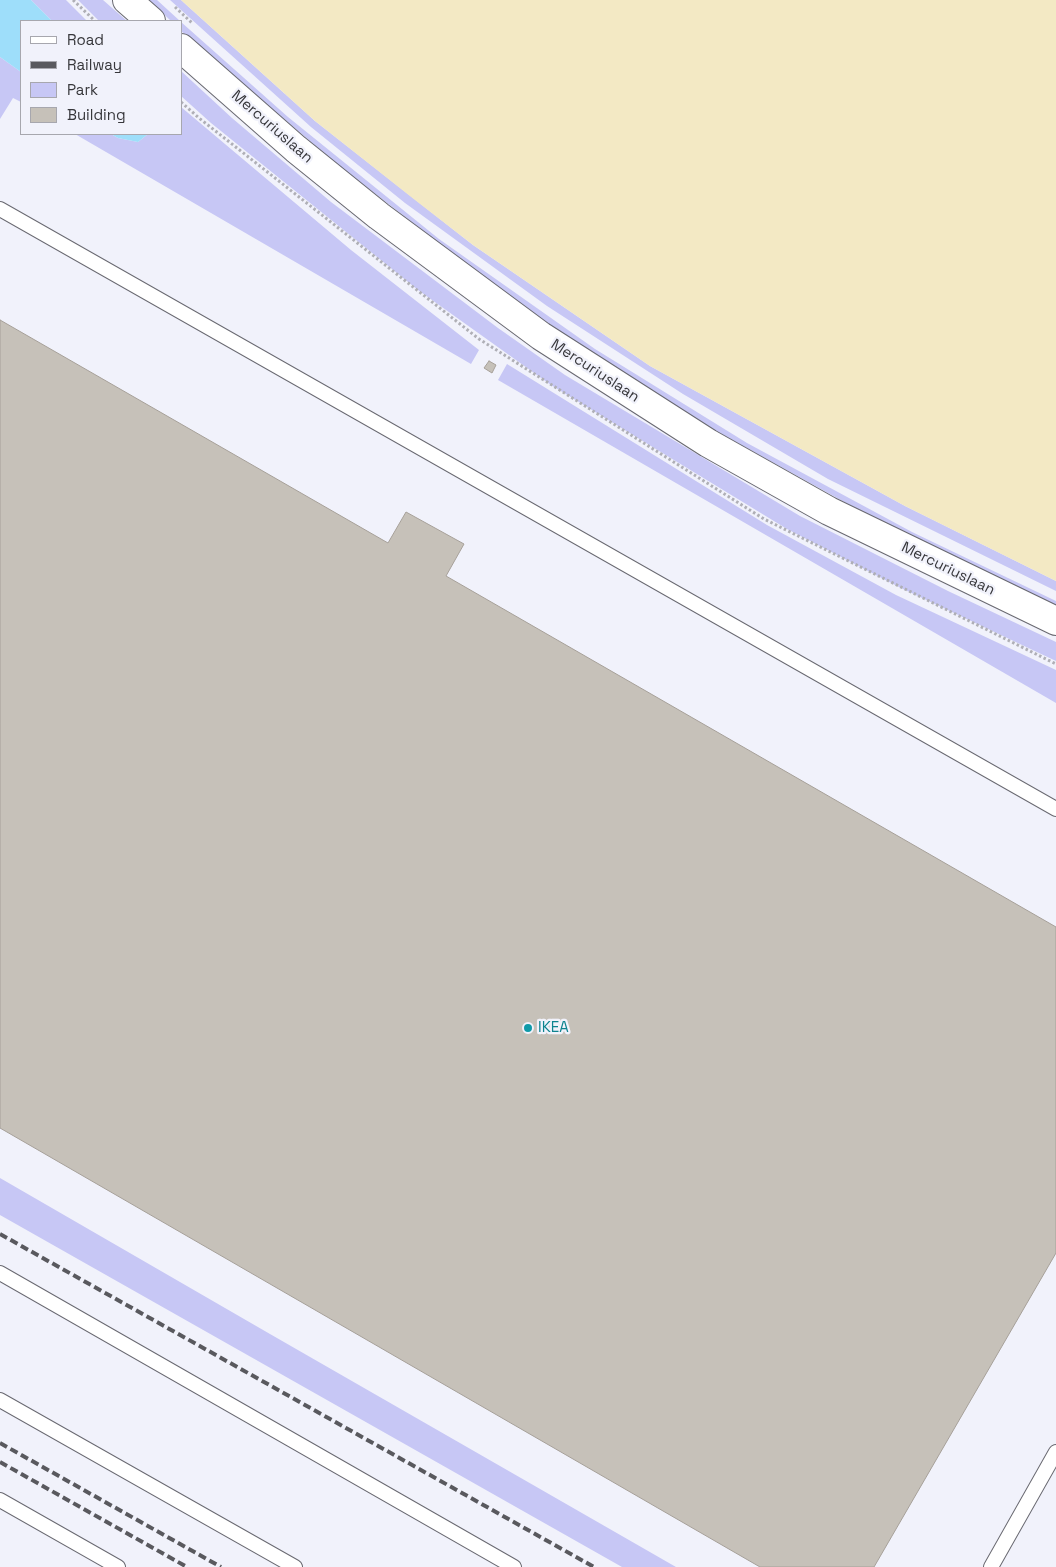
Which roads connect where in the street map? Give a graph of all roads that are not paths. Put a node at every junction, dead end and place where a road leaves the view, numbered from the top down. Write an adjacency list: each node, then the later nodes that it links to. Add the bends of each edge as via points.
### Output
1 (127, 0): 2 (street)
2 (150, 20)
3 (189, 38): 5 (street, Mercuriuslaan, via 296,149 379,216 541,336 708,443 829,512)
4 (0, 209): 6 (lane)
5 (1056, 621)
6 (1056, 810)
7 (0, 1273): 13 (lane)
8 (0, 1400): 12 (lane)
9 (1056, 1452): 14 (lane)
10 (0, 1500): 11 (lane)
11 (118, 1567)
12 (295, 1567)
13 (514, 1567)
14 (991, 1567)

